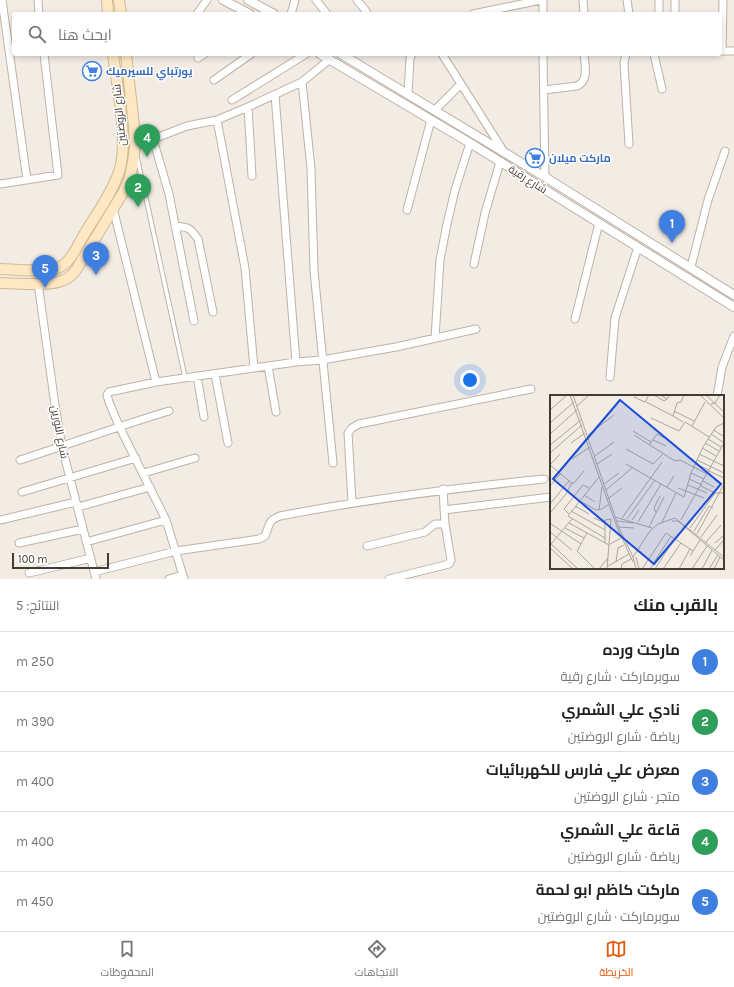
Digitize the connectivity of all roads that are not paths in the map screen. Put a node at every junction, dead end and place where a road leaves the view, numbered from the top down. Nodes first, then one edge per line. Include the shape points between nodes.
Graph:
1 (2, 0) edge
2 (38, 0) edge
3 (107, 0) edge
4 (119, 0) edge
5 (207, 0) edge
6 (223, 0) edge
7 (248, 0) edge
8 (295, 0) edge
9 (316, 0) edge
10 (357, 0) edge
11 (542, 0) edge
12 (583, 0) edge
13 (627, 0) edge
14 (659, 0) edge
15 (675, 0) edge
16 (723, 0) edge
17 (263, 4) edge
18 (236, 11) edge
19 (39, 12) edge
20 (108, 12) edge
21 (121, 12) edge
22 (198, 12) edge
23 (272, 12) edge
24 (292, 12) edge
25 (325, 12) edge
26 (366, 12) edge
27 (483, 12) edge
28 (543, 12) edge
29 (584, 12) edge
30 (629, 12) edge
31 (659, 12) edge
32 (675, 12) edge
33 (722, 26) edge
34 (722, 51) edge
35 (734, 51) edge
36 (44, 56) edge
37 (113, 56) edge
38 (126, 56) edge
39 (248, 56) edge
40 (303, 56) edge
41 (324, 56) edge
42 (344, 56) edge
43 (411, 56) edge
44 (443, 56) edge
45 (543, 56) edge
46 (584, 56) edge
47 (625, 56) edge
48 (654, 56) edge
49 (330, 59) junction
50 (384, 79) junction
51 (214, 80) dead end
52 (302, 82) junction
53 (461, 84) junction
54 (378, 89) junction
55 (662, 89) dead end
56 (544, 90) junction
57 (408, 94) junction
58 (275, 95) junction
59 (232, 100) dead end
60 (402, 103) junction
61 (248, 107) junction
62 (435, 110) junction
63 (217, 120) junction
64 (431, 120) junction
65 (153, 139) junction
66 (470, 143) junction
67 (629, 144) dead end
68 (135, 146) junction
69 (725, 151) dead end
70 (505, 152) junction
71 (500, 162) junction
72 (252, 176) dead end
73 (545, 177) junction
74 (27, 180) junction
75 (0, 183) edge
76 (113, 208) junction
77 (407, 210) dead end
78 (599, 223) junction
79 (176, 226) junction
80 (638, 247) junction
81 (474, 264) dead end
82 (691, 267) junction
83 (0, 269) edge
84 (0, 283) edge
85 (38, 283) junction
86 (734, 295) edge
87 (734, 307) edge
88 (213, 312) dead end
89 (575, 319) dead end
90 (194, 321) dead end
91 (476, 329) dead end
92 (734, 336) edge
93 (435, 338) junction
94 (322, 360) junction
95 (296, 362) junction
96 (268, 366) junction
97 (254, 368) junction
98 (215, 374) junction
99 (197, 376) junction
100 (610, 377) dead end
101 (185, 378) junction
102 (156, 382) junction
103 (531, 389) dead end
104 (717, 395) edge
105 (169, 411) dead end
106 (276, 412) dead end
107 (204, 417) dead end
108 (120, 426) junction
109 (228, 443) dead end
110 (62, 447) junction
111 (136, 458) junction
112 (195, 458) dead end
113 (20, 460) dead end
114 (333, 463) dead end
115 (144, 473) junction
116 (70, 477) junction
117 (544, 479) dead end
118 (150, 486) junction
119 (443, 490) junction
120 (22, 492) dead end
121 (550, 497) edge
122 (352, 502) junction
123 (77, 504) junction
124 (444, 510) junction
125 (0, 520) edge
126 (166, 520) junction
127 (445, 524) junction
128 (83, 529) junction
129 (86, 542) junction
130 (19, 544) dead end
131 (367, 546) dead end
132 (176, 551) junction
133 (90, 558) junction
134 (29, 573) dead end
135 (95, 576) edge
136 (183, 577) edge
137 (169, 579) edge
138 (389, 579) edge

1 - 74 street
2 - 19 street
3 - 20 main road
4 - 21 main road
5 - 22 street
6 - 18 street
7 - 17 street
8 - 24 street
9 - 25 street
10 - 26 street
11 - 27 street
11 - 28 street
12 - 29 street
13 - 30 street
14 - 31 street
15 - 32 street
16 - 33 street
17 - 23 street
34 - 35 street
36 - 74 street via 58,175
37 - 83 main road, شارع الروضتين via 123,139 121,164 113,185 73,253 62,265 47,270
38 - 68 main road, شارع الروضتين
39 - 51 street
40 - 59 street
41 - 49 street, شارع رقية
42 - 50 street, شارع رقية
43 - 57 street
44 - 53 street
45 - 56 street
46 - 56 street via 585,77 581,84
47 - 67 street
48 - 55 street
49 - 52 street
49 - 54 street, شارع رقية
50 - 54 street via 385,86
50 - 57 street, شارع رقية
52 - 58 street
52 - 94 street via 311,168 314,271
53 - 62 street
53 - 70 street
54 - 60 street, شارع رقية
56 - 73 street
57 - 60 street via 404,94
57 - 62 street, شارع رقية
58 - 61 street
58 - 95 street
60 - 64 street, شارع رقية
61 - 63 street
61 - 72 street
62 - 70 street, شارع رقية
63 - 65 street via 187,126
63 - 97 street via 245,268
64 - 66 street, شارع رقية
64 - 77 street
65 - 68 street
65 - 79 street
66 - 71 street, شارع رقية
66 - 93 street via 455,190 440,260
68 - 76 main road, شارع الروضتين via 130,177
68 - 101 lane
69 - 82 street via 708,200
70 - 73 street, شارع رقية
71 - 78 street, شارع رقية
71 - 81 street
73 - 82 street, شارع رقية
74 - 75 street
76 - 85 main road, شارع الروضتين via 74,273 60,282
76 - 102 street
78 - 80 street, شارع رقية
78 - 89 street
79 - 88 street via 192,230 198,239
79 - 90 street
80 - 87 street, شارع رقية
80 - 100 street via 615,318
82 - 86 street, شارع رقية
84 - 85 main road, شارع الروضتين
85 - 110 street, شارع النورين
91 - 93 street
92 - 104 street via 722,367
93 - 94 street
94 - 95 street
94 - 114 street
95 - 96 street
96 - 97 street
96 - 106 street
97 - 98 street
98 - 99 street
98 - 109 street
99 - 101 street
99 - 107 street
101 - 102 street
102 - 108 street via 109,392 109,402
103 - 122 street via 359,424 352,428 348,433
105 - 108 street
108 - 110 street
108 - 111 street
110 - 113 street
110 - 116 street, شارع النورين
111 - 115 street
111 - 116 street
112 - 115 street
115 - 118 street
116 - 120 street
116 - 123 street, شارع النورين
117 - 119 street
118 - 123 street
118 - 126 street
119 - 122 street
119 - 124 street
121 - 124 street
122 - 132 street via 273,518 265,536 260,539
123 - 125 street
123 - 128 street, شارع النورين
124 - 127 street
126 - 129 street
126 - 132 street
127 - 131 street via 435,524 425,532
127 - 138 street via 451,560 448,564
128 - 129 street, شارع النورين
128 - 130 street
129 - 133 street, شارع النورين
132 - 135 street
132 - 136 street
133 - 134 street
133 - 135 street, شارع النورين
136 - 137 street

